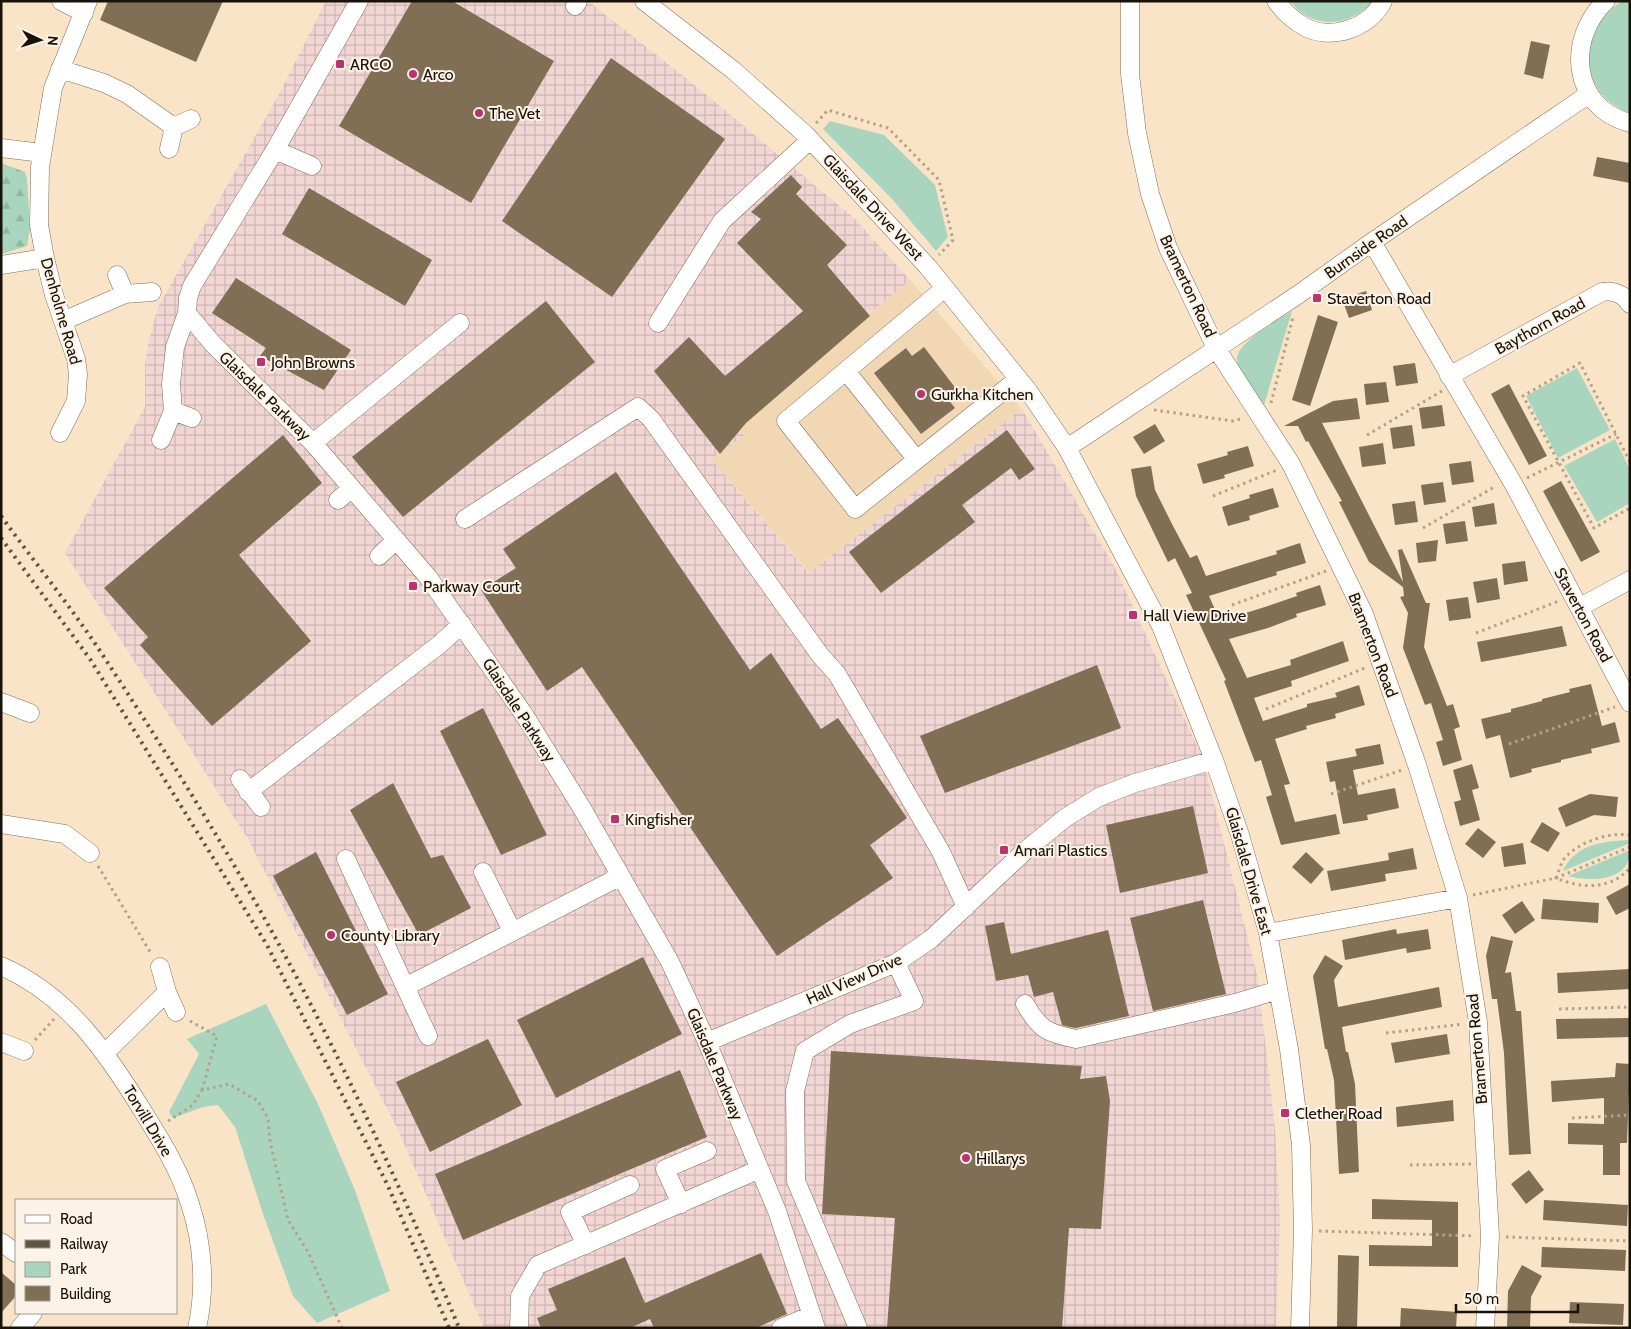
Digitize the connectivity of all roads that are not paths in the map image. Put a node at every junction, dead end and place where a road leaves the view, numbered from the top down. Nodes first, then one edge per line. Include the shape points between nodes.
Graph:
1 (60, 1) edge
2 (359, 1) edge
3 (1130, 1) edge
4 (1276, 1) edge
5 (1383, 1) edge
6 (1606, 1) edge
7 (648, 2) edge
8 (86, 7) edge
9 (60, 69) junction
10 (1589, 94) junction
11 (191, 119) dead end
12 (1630, 123) edge
13 (174, 127) junction
14 (808, 137) junction
15 (1, 148) edge
16 (169, 149) dead end
17 (275, 150) junction
18 (42, 152) junction
19 (312, 166) dead end
20 (1372, 242) junction
21 (45, 258) junction
22 (1, 265) edge
23 (118, 276) dead end
24 (945, 288) junction
25 (152, 292) dead end
26 (125, 294) junction
27 (1630, 304) edge
28 (187, 313) junction
29 (63, 321) junction
30 (460, 323) dead end
31 (658, 323) dead end
32 (1216, 348) junction
33 (846, 370) junction
34 (1018, 379) junction
35 (1451, 380) junction
36 (173, 411) junction
37 (192, 418) dead end
38 (60, 433) dead end
39 (161, 440) dead end
40 (314, 443) junction
41 (1067, 448) junction
42 (916, 460) junction
43 (352, 488) junction
44 (338, 500) dead end
45 (465, 519) dead end
46 (396, 540) junction
47 (378, 556) dead end
48 (1630, 580) edge
49 (1576, 601) junction
50 (462, 624) junction
51 (1625, 681) edge
52 (1, 702) edge
53 (1630, 703) edge
54 (30, 713) dead end
55 (1214, 760) junction
56 (261, 807) dead end
57 (1, 824) edge
58 (90, 853) road end
59 (346, 858) dead end
60 (483, 872) dead end
61 (621, 876) junction
62 (1458, 898) junction
63 (966, 908) junction
64 (512, 931) junction
65 (1268, 933) junction
66 (896, 963) junction
67 (1, 966) edge
68 (160, 967) road end
69 (407, 986) junction
70 (1278, 990) junction
71 (167, 992) junction
72 (1025, 1004) dead end
73 (176, 1012) road end
74 (428, 1036) dead end
75 (1, 1042) edge
76 (708, 1042) junction
77 (24, 1051) road end
78 (106, 1052) junction
79 (707, 1151) dead end
80 (760, 1169) junction
81 (630, 1185) dead end
82 (681, 1204) junction
83 (1, 1242) edge
84 (586, 1245) junction
85 (15, 1252) edge
86 (32, 1314) edge
87 (814, 1321) edge
88 (20, 1328) edge
89 (196, 1328) edge
90 (519, 1328) edge
91 (781, 1328) edge
92 (858, 1328) edge
93 (1300, 1328) edge
94 (1485, 1328) edge

1 - 8 street, Denholme Road
2 - 17 street
3 - 32 street, Bramerton Road via 1130,74 1137,133 1150,194 1168,248
4 - 5 street via 1288,17 1307,28 1328,33 1344,31 1364,22
6 - 10 street via 1594,12 1583,36 1579,64
7 - 14 street, Glaisdale Drive West
8 - 9 street, Denholme Road
9 - 13 street via 127,94
9 - 18 street, Denholme Road via 48,112
10 - 12 street via 1603,109
10 - 20 street, Burnside Road
11 - 13 street
13 - 16 street
14 - 24 street, Glaisdale Drive West
14 - 31 street via 722,221
15 - 18 street
17 - 19 street
17 - 28 street via 192,286
18 - 21 street, Denholme Road via 39,225
20 - 32 street, Burnside Road
20 - 35 street, Staverton Road
21 - 22 street
21 - 29 street, Denholme Road
23 - 26 street
24 - 33 street
24 - 34 street, Glaisdale Drive West
25 - 26 street
26 - 29 street
27 - 35 street, Baythorn Road via 1621,294 1602,292
28 - 36 street via 175,348 171,384
28 - 40 street, Glaisdale Parkway via 212,344
29 - 38 street, Denholme Road via 78,374 76,401
30 - 40 street
32 - 41 street, Burnside Road
32 - 62 street, Bramerton Road via 1291,464 1364,614 1417,765
33 - 42 street
33 - 42 street via 786,421 855,509
34 - 41 street, Glaisdale Drive West
34 - 42 street
35 - 49 street, Staverton Road via 1512,482
36 - 37 street
36 - 39 street
40 - 43 street, Glaisdale Parkway
41 - 55 street, Glaisdale Drive East via 1161,626
43 - 44 street
43 - 46 street, Glaisdale Parkway
45 - 63 street via 638,407 651,419 820,655 837,674 941,852
46 - 47 street
46 - 50 street, Glaisdale Parkway
48 - 49 street
49 - 51 street, Staverton Road
50 - 56 street via 440,644 244,785
50 - 61 street, Glaisdale Parkway via 525,716
51 - 53 street, Staverton Road
52 - 54 street
55 - 63 street, Hall View Drive via 1099,797 1065,818 1026,850
55 - 65 street, Glaisdale Drive East
57 - 58 street via 65,834
59 - 69 street
60 - 64 street
61 - 64 street
61 - 76 street, Glaisdale Parkway via 670,962
62 - 65 street
62 - 94 street, Bramerton Road via 1478,1022 1490,1236
63 - 66 street, Hall View Drive via 931,939
64 - 69 street
65 - 70 street, Glaisdale Drive East
66 - 76 street, Hall View Drive
66 - 92 street via 914,1001 850,1024 805,1051 795,1091 796,1181
67 - 78 street, Torvill Drive via 23,976 66,1008
68 - 71 street
69 - 74 street
70 - 72 street via 1076,1039 1056,1035 1037,1024
70 - 93 street, Glaisdale Drive East via 1301,1145
71 - 73 street
71 - 78 street
75 - 77 street
76 - 80 street, Glaisdale Parkway
78 - 89 street, Torvill Drive via 170,1156 190,1204 202,1258 201,1310
79 - 82 street via 665,1169
80 - 82 street
80 - 87 street, Glaisdale Parkway
81 - 84 street via 570,1212
82 - 84 street
83 - 85 street
84 - 90 street via 538,1265 520,1296
86 - 88 street
87 - 91 street, Glaisdale Parkway

